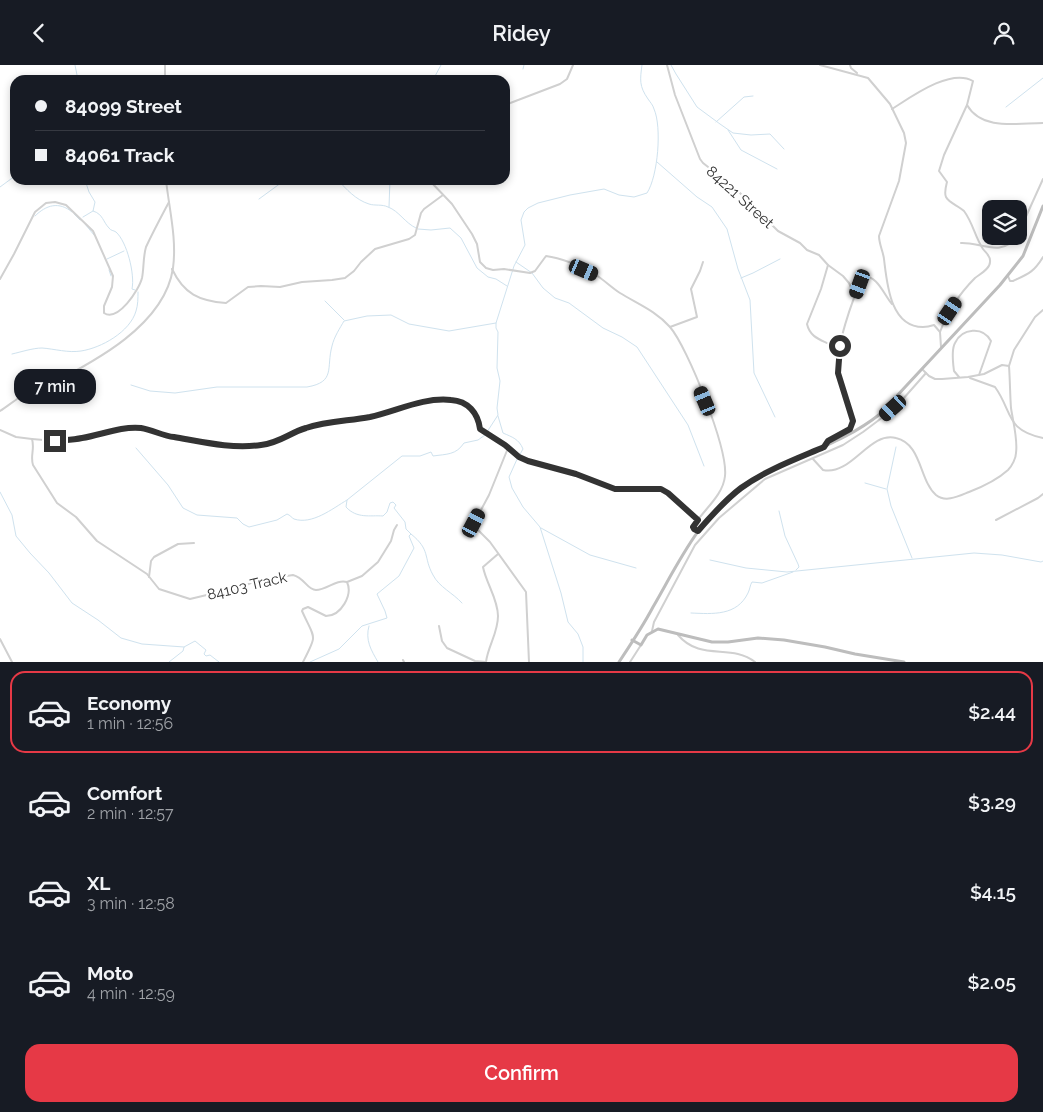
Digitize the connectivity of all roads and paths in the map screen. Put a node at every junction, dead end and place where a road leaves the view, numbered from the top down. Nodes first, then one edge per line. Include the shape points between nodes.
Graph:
1 (573, 65) edge
2 (667, 65) edge
3 (820, 65) edge
4 (850, 65) edge
5 (860, 75) junction
6 (510, 103) edge
7 (967, 105) junction
8 (892, 109) junction
9 (1043, 123) edge
10 (1043, 179) edge
11 (167, 185) edge
12 (434, 185) edge
13 (443, 195) junction
14 (169, 203) junction
15 (1043, 206) edge
16 (1027, 214) edge
17 (961, 243) dead end
18 (1008, 245) edge
19 (982, 247) junction
20 (1043, 257) edge
21 (703, 262) dead end
22 (828, 265) junction
23 (172, 269) junction
24 (1008, 275) junction
25 (0, 279) edge
26 (855, 296) junction
27 (894, 306) junction
28 (1043, 310) edge
29 (670, 327) junction
30 (940, 332) junction
31 (942, 348) junction
32 (839, 351) junction
33 (1010, 366) junction
34 (923, 370) junction
35 (926, 373) junction
36 (979, 375) junction
37 (968, 377) junction
38 (960, 378) junction
39 (0, 411) edge
40 (1014, 423) junction
41 (0, 430) edge
42 (1043, 438) edge
43 (32, 439) junction
44 (824, 447) junction
45 (508, 448) junction
46 (813, 459) junction
47 (764, 477) junction
48 (1043, 493) edge
49 (698, 520) junction
50 (996, 520) dead end
51 (397, 525) dead end
52 (699, 530) junction
53 (705, 532) junction
54 (194, 543) dead end
55 (498, 554) junction
56 (149, 577) junction
57 (347, 582) junction
58 (439, 627) dead end
59 (652, 631) junction
60 (676, 632) junction
61 (0, 639) edge
62 (632, 640) junction
63 (641, 645) junction
64 (12, 662) edge
65 (303, 662) edge
66 (486, 662) edge
67 (529, 662) edge
68 (620, 662) edge
69 (630, 662) edge
70 (755, 662) edge
71 (904, 662) edge

1 - 6 street via 567,79 560,84
2 - 22 street, 84221 Street via 675,95 703,163 735,188 778,231 819,255
3 - 5 street
4 - 5 street
5 - 8 street via 868,78
7 - 8 street via 973,81 965,78 950,79 924,89
7 - 9 street via 979,118 993,123
7 - 19 street via 939,171 947,182 947,198 963,211
8 - 27 street via 906,143 899,181 879,240
10 - 16 street
11 - 14 street
12 - 13 street
13 - 23 street via 421,213 415,235 375,249 354,271 341,279 280,287 248,287 226,303 192,295 178,281
13 - 29 street via 475,239 482,264 489,270 510,269 530,273 542,259 557,259 595,275 643,305
14 - 23 street
14 - 25 street via 145,250 138,290 112,315 104,313 104,306 113,276 99,241 66,205 46,203 34,211
15 - 24 main road via 1023,256
17 - 19 street
18 - 19 street
19 - 30 street via 990,258 989,266 960,296
20 - 24 street via 1031,273 1013,281
21 - 29 street via 691,289 697,317
22 - 26 street, 84221 Street via 847,279
22 - 32 street via 807,324 817,339
23 - 39 street via 160,304 140,328 63,377 28,393
24 - 31 main road
26 - 27 street via 862,277 870,277
26 - 32 street
27 - 30 street via 898,315 908,323 922,327 934,325
28 - 33 street via 1014,350
29 - 49 street via 700,389 724,457 723,484
30 - 31 street
31 - 34 main road
32 - 44 street via 838,373 853,425
33 - 36 street via 998,366
33 - 40 street
34 - 35 street
34 - 44 main road via 880,415 859,430
35 - 38 street via 935,379
35 - 46 street via 883,417 843,445
36 - 37 street
36 - 38 street via 990,339 979,331 969,331 963,333 953,347 954,371
37 - 38 street
37 - 40 street via 995,387
40 - 42 street via 1025,433
40 - 46 street via 1017,452 1008,469 983,486 952,498 942,498 932,491 913,450 895,437 880,441 838,470 823,470
41 - 43 street
43 - 45 street via 74,439 128,428 223,446 254,446 275,443 314,426 371,417 418,402 440,399 461,401 469,406 478,418 480,429
43 - 56 street, 84103 Track via 33,465 56,503 76,517 97,541
44 - 47 main road
45 - 49 street via 528,461 615,489 661,489
45 - 55 street via 474,523
46 - 47 street
47 - 52 main road via 741,488
47 - 53 street
48 - 50 street
49 - 52 street via 693,527
51 - 57 street, 84103 Track via 378,562 362,576
52 - 53 street
52 - 62 main road via 680,556
53 - 59 street via 695,545
54 - 56 street via 178,544 154,557
55 - 66 street via 483,567 498,616
55 - 67 street via 526,592
56 - 57 street, 84103 Track via 159,589 190,599 229,593 256,581 293,575 317,590 341,581
57 - 65 street via 347,599 335,614 326,616 308,607 303,609 314,638
58 - 66 street via 447,648 475,661
59 - 60 main road
59 - 63 main road
60 - 70 street via 698,650 710,654 742,654
60 - 71 main road via 712,642 758,637 784,640
61 - 64 street
62 - 63 main road
62 - 68 main road
63 - 69 street

